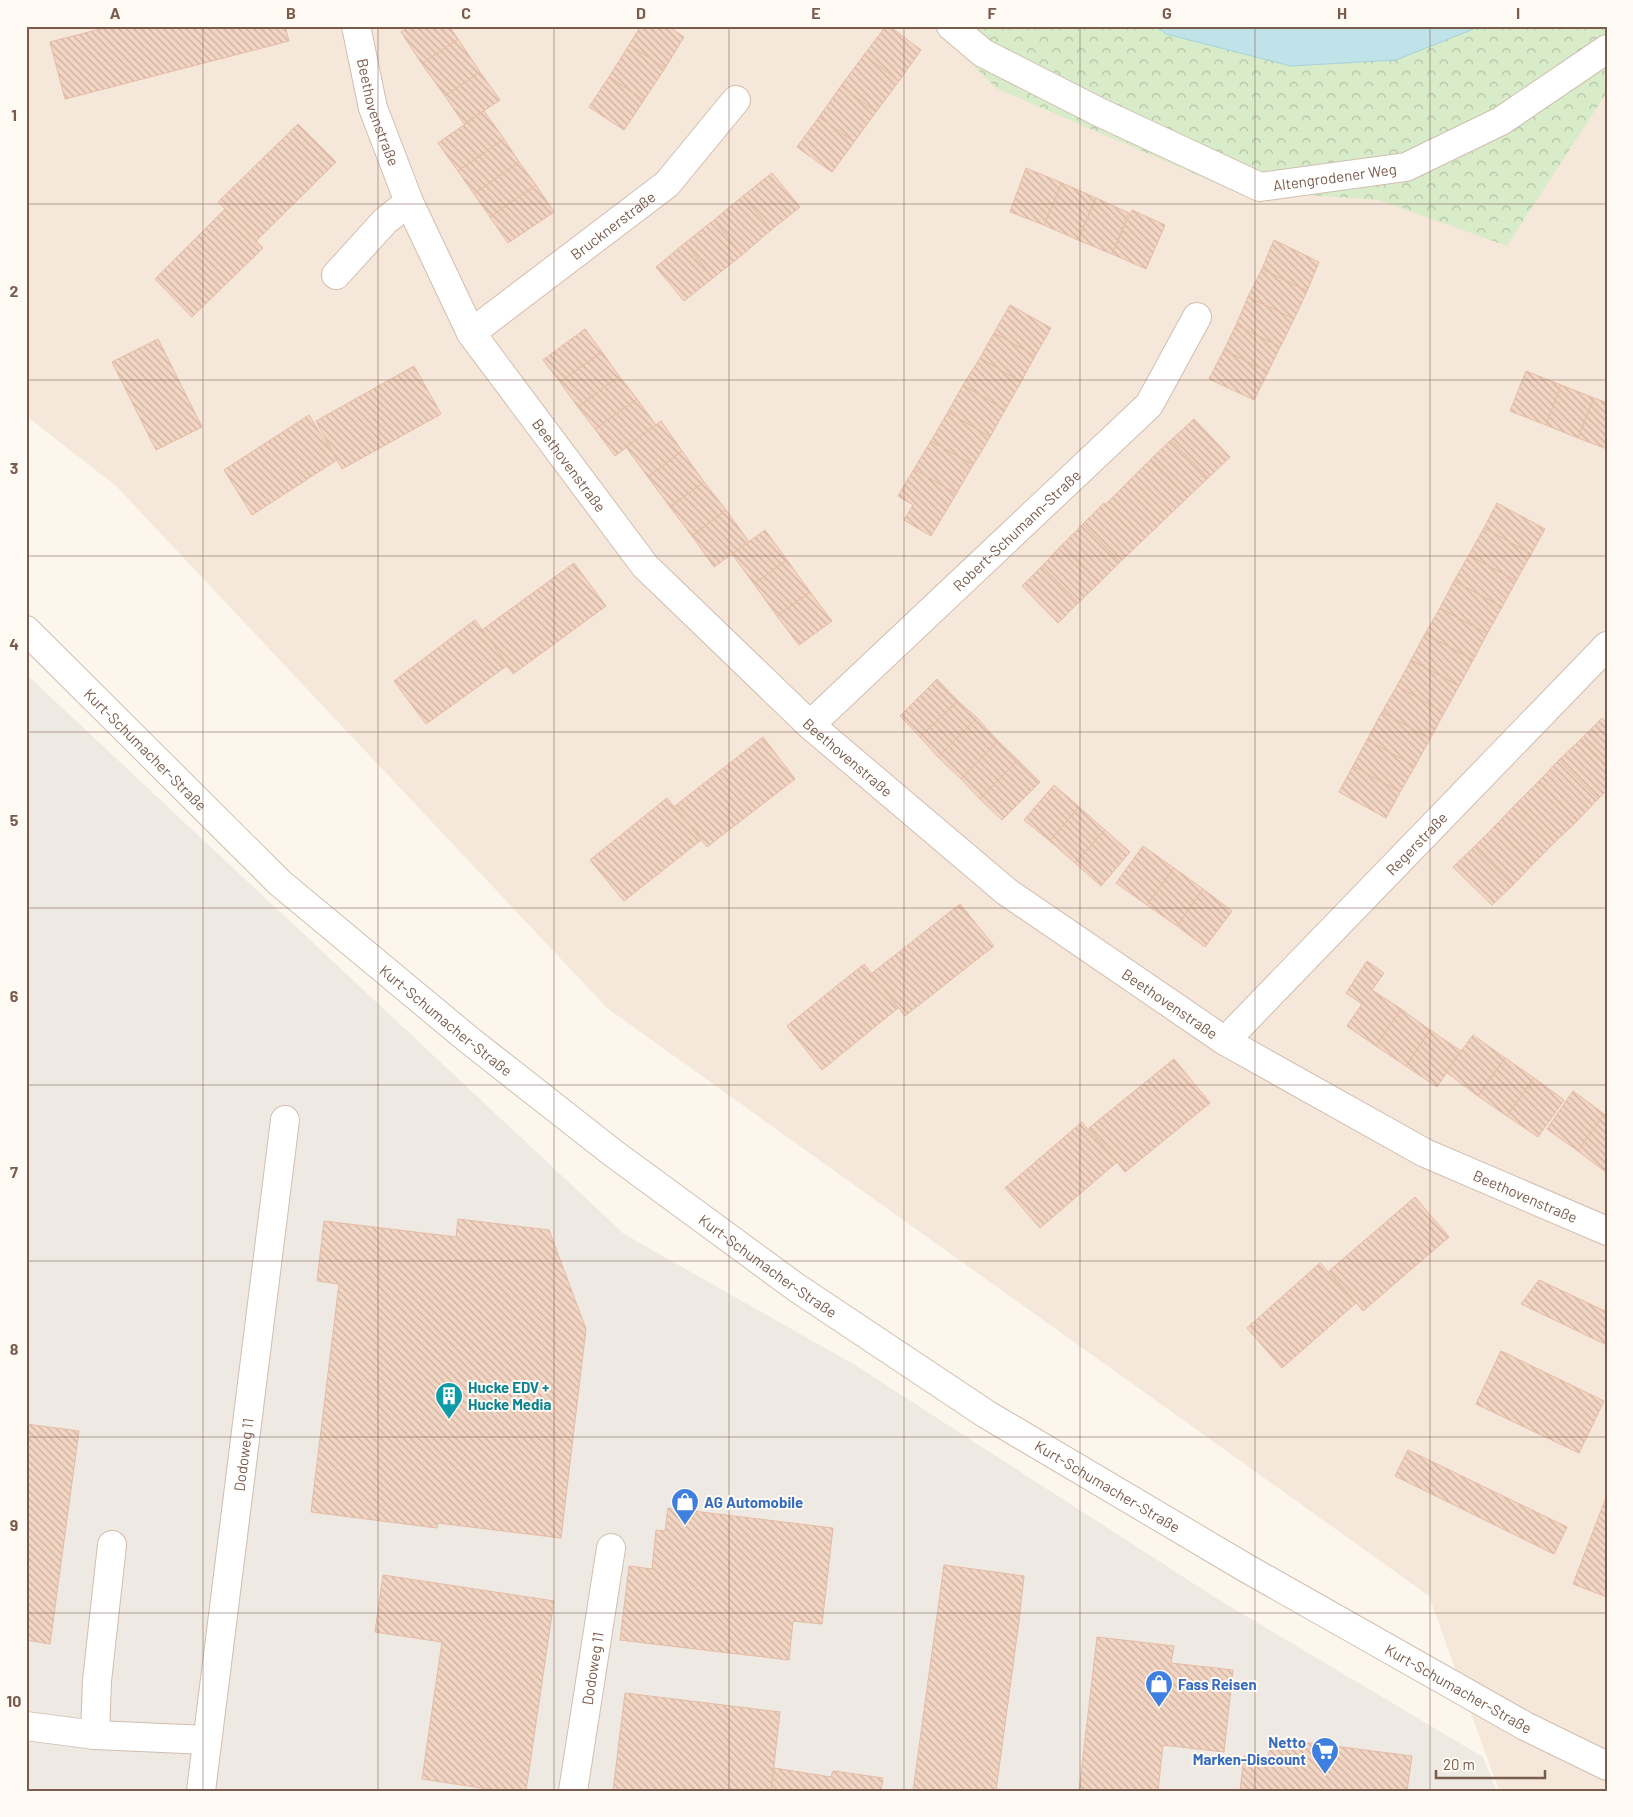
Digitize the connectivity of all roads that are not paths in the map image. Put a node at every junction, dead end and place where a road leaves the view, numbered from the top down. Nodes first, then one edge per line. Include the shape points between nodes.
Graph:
1 (356, 26) edge
2 (951, 26) edge
3 (1607, 49) edge
4 (736, 100) dead end
5 (409, 202) junction
6 (336, 275) dead end
7 (1197, 317) dead end
8 (471, 333) junction
9 (26, 630) edge
10 (1607, 646) edge
11 (810, 725) junction
12 (1226, 1040) junction
13 (285, 1120) dead end
14 (1607, 1231) edge
15 (112, 1545) dead end
16 (611, 1548) dead end
17 (26, 1726) edge
18 (95, 1735) junction
19 (207, 1740) junction
20 (1607, 1766) edge
21 (201, 1791) edge
22 (573, 1791) edge

1 - 5 street, Beethovenstraße via 374,108
2 - 3 street, Altengrodener Weg via 983,54 1260,187 1406,167 1501,121
4 - 8 street, Brucknerstraße via 667,184
5 - 6 street via 385,221
5 - 8 street, Beethovenstraße
7 - 11 street, Robert-Schumann-Straße via 1148,405
8 - 11 street, Beethovenstraße via 645,566
9 - 20 street, Kurt-Schumacher-Straße via 280,883 469,1040 613,1153 797,1288 986,1414 1246,1568 1525,1726
10 - 12 street, Regerstraße
11 - 12 street, Beethovenstraße via 1007,892
12 - 14 street, Beethovenstraße via 1425,1153
13 - 19 street, Dodoweg 11
15 - 18 street via 97,1681
16 - 22 street, Dodoweg 11
17 - 18 street
18 - 19 street
19 - 21 street, Dodoweg 11

